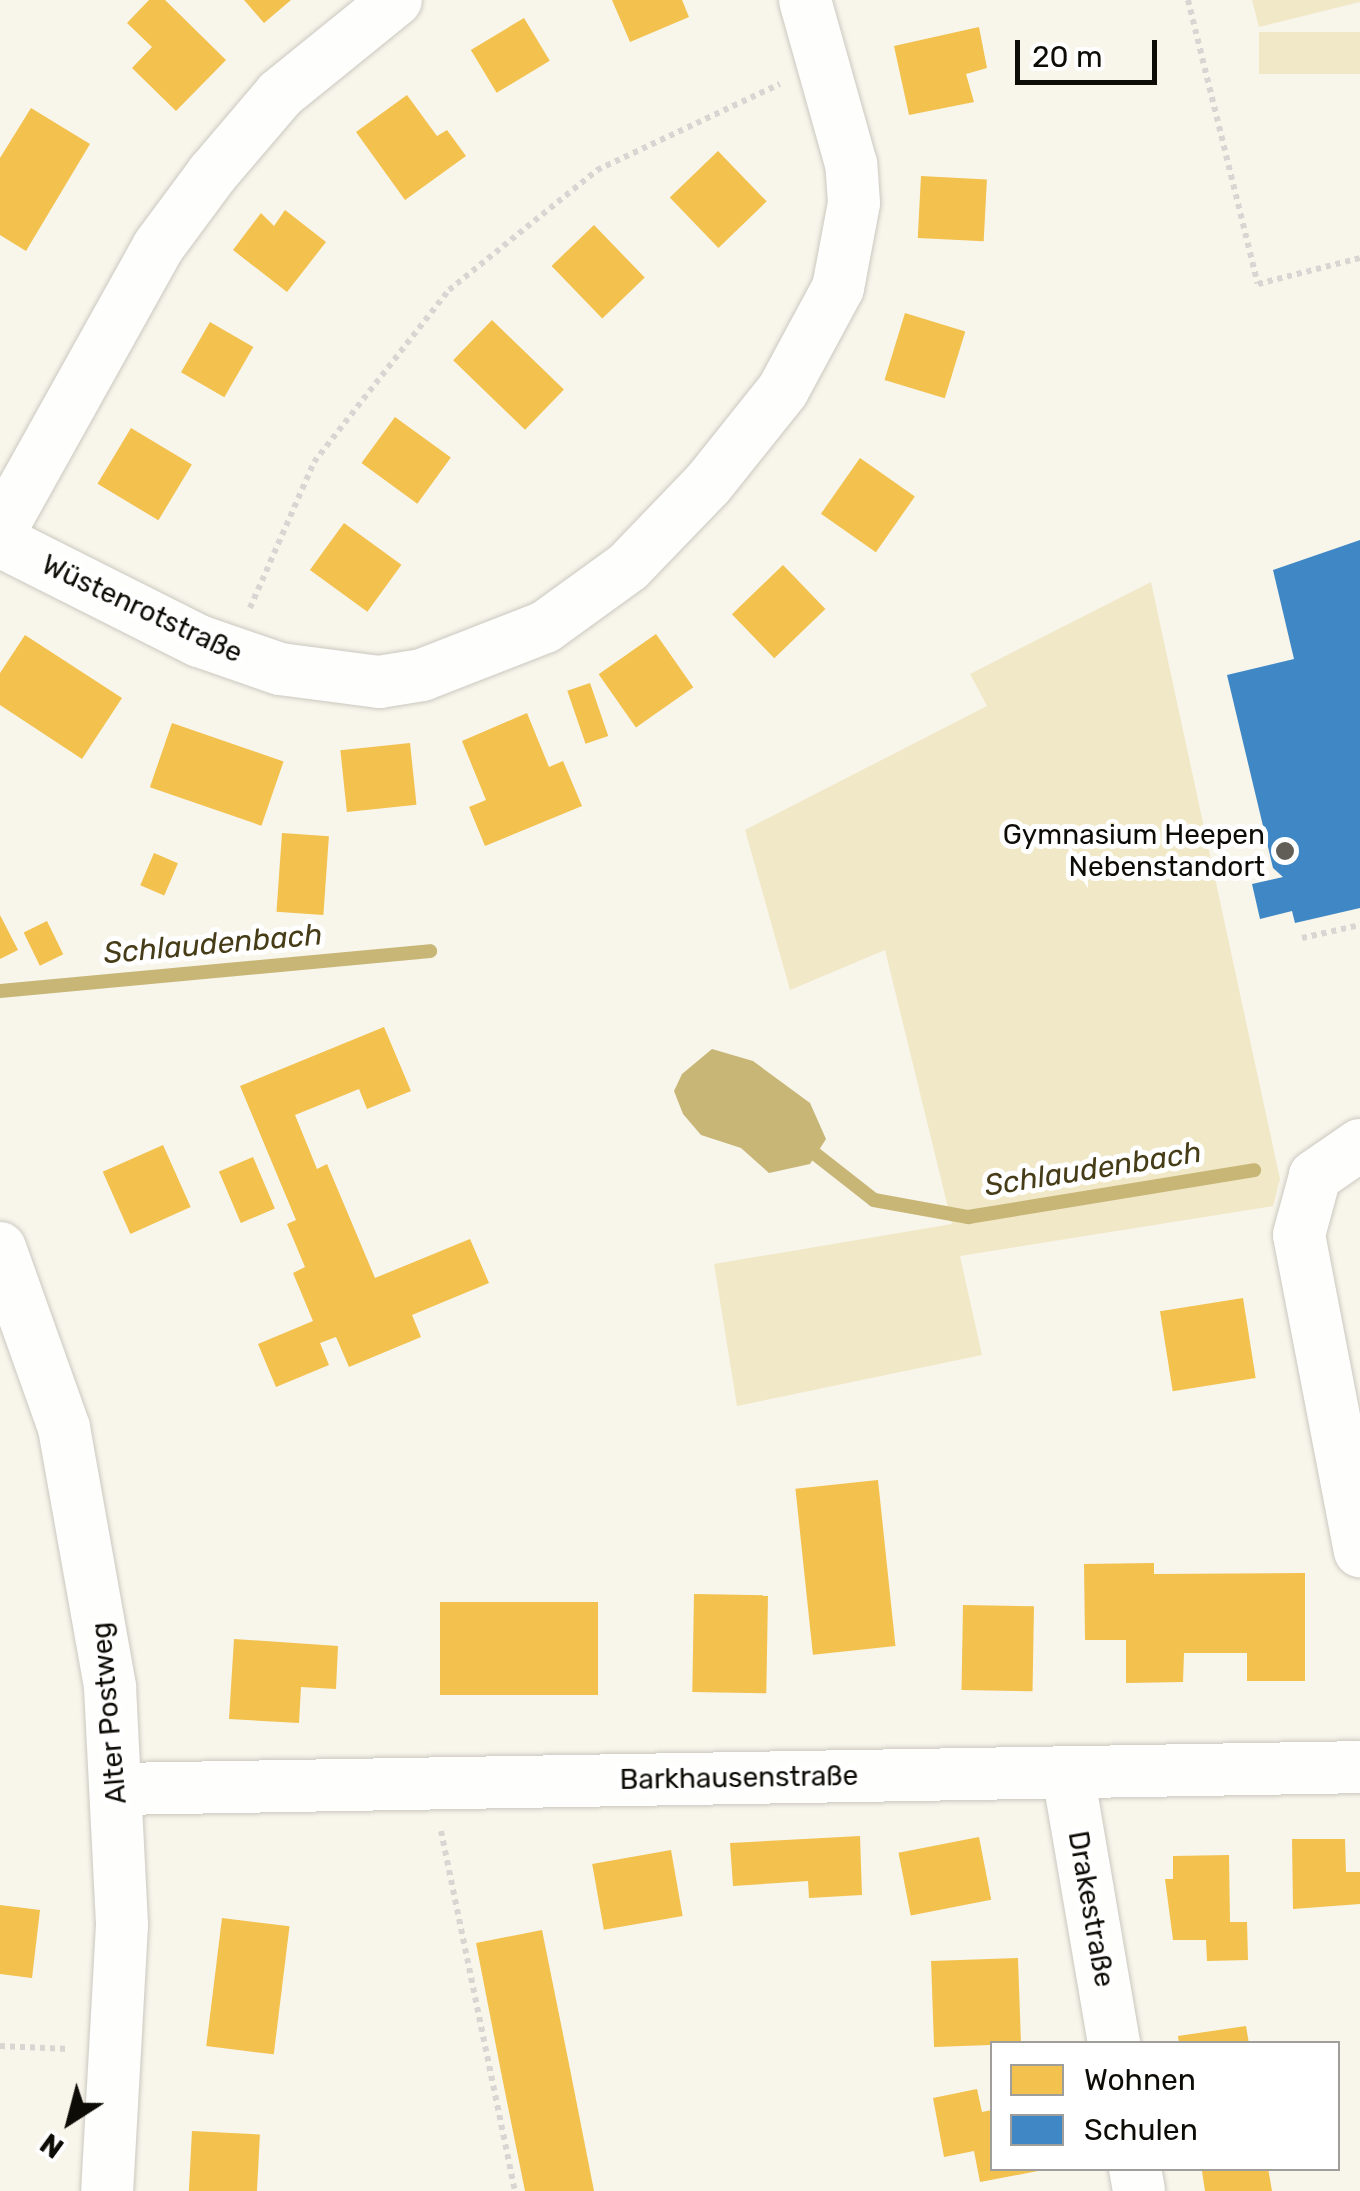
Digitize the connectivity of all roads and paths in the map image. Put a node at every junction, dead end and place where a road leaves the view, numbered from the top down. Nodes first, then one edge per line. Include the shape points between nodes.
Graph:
1 (396, 0) edge
2 (805, 0) edge
3 (1188, 0) edge
4 (824, 66) junction
5 (1360, 258) edge
6 (0, 531) edge
7 (0, 541) edge
8 (232, 656) junction
9 (1360, 924) edge
10 (1302, 938) dead end
11 (1360, 1145) edge
12 (0, 1248) edge
13 (1360, 1551) edge
14 (1360, 1767) edge
15 (1068, 1774) junction
16 (430, 1781) junction
17 (118, 1789) junction
18 (1113, 2041) edge
19 (0, 2046) edge
20 (118, 2053) junction
21 (107, 2191) edge
22 (515, 2191) edge

1 - 6 street via 280,94 212,174 158,247
2 - 4 street, Wüstenrotstraße
3 - 5 path via 1258,284
4 - 8 path via 597,170 460,279 356,398 314,462
4 - 8 street, Wüstenrotstraße via 854,203 838,288 782,390 669,526 545,627 422,676 379,682
7 - 8 street, Wüstenrotstraße
9 - 10 path
11 - 13 street via 1315,1176 1298,1234
12 - 17 street, Alter Postweg via 64,1428 100,1603
14 - 15 street, Barkhausenstraße
15 - 16 street, Barkhausenstraße
15 - 18 street, Drakestraße
16 - 17 street, Barkhausenstraße
16 - 22 path
17 - 20 street, Alter Postweg
19 - 20 path
20 - 21 street, Alter Postweg

